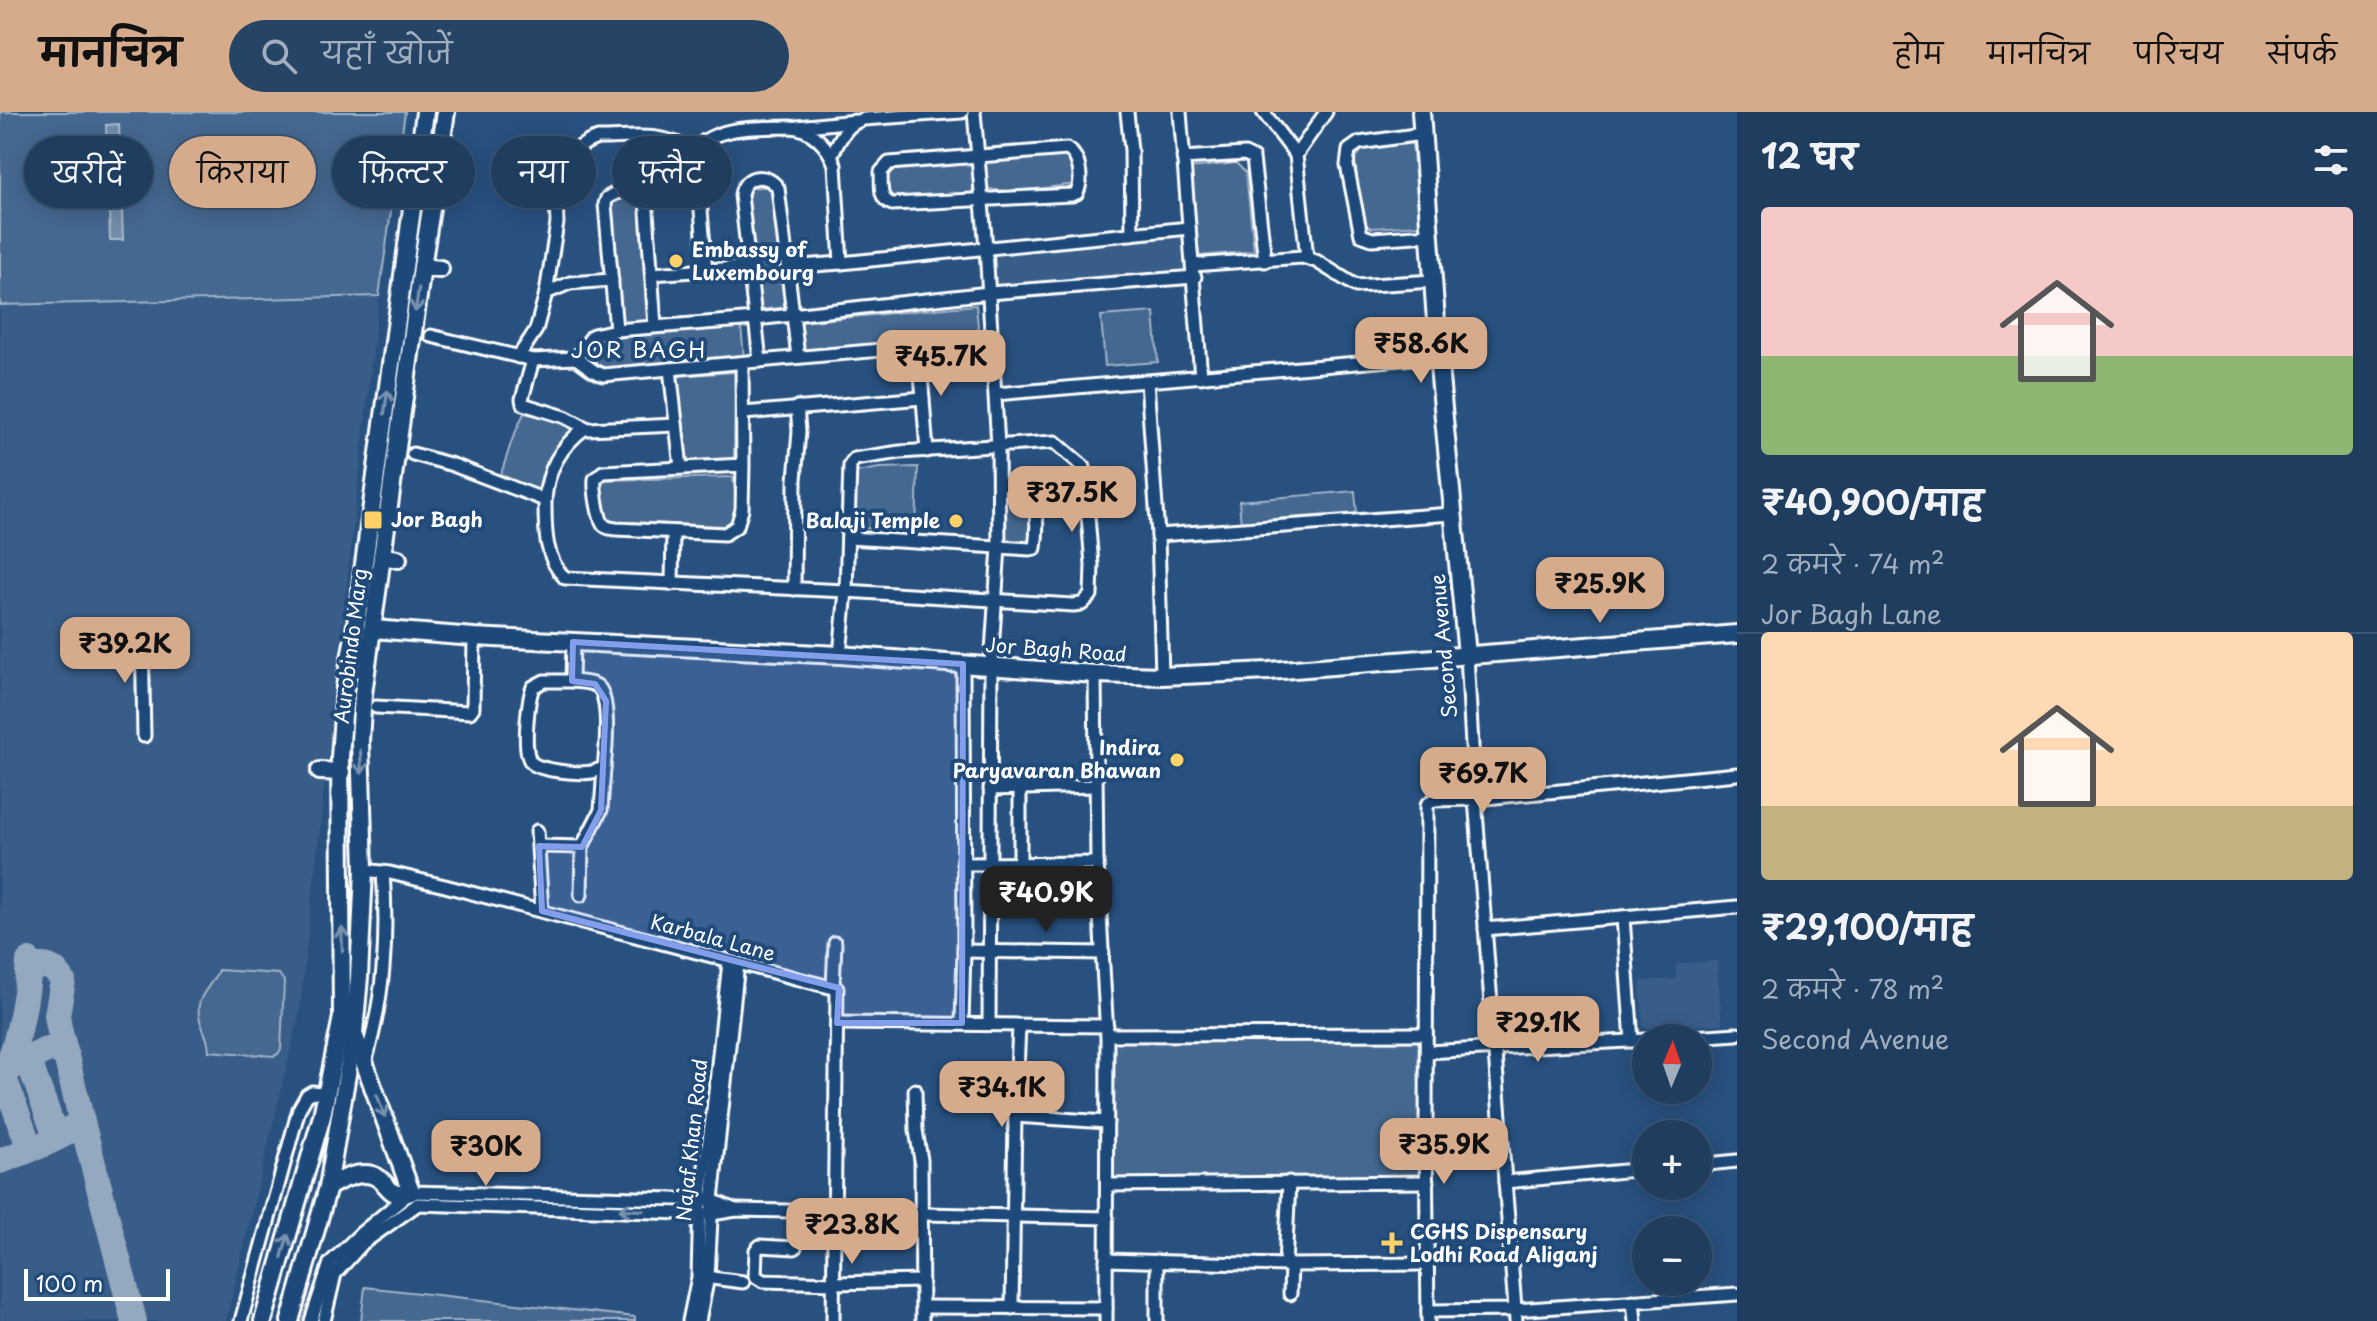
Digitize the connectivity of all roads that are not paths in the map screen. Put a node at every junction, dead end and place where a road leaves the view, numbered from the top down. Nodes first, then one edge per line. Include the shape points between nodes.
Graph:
1 (425, 112) edge
2 (446, 112) edge
3 (962, 112) edge
4 (974, 112) edge
5 (1127, 112) edge
6 (1180, 112) edge
7 (1263, 112) edge
8 (1326, 112) edge
9 (1421, 112) edge
10 (855, 121) junction
11 (797, 127) junction
12 (1422, 134) junction
13 (714, 136) edge
14 (612, 138) edge
15 (1296, 155) junction
16 (831, 156) junction
17 (978, 156) junction
18 (1183, 158) junction
19 (981, 198) junction
20 (701, 208) edge
21 (1189, 228) junction
22 (1132, 234) junction
23 (1430, 235) junction
24 (986, 248) junction
25 (1307, 258) junction
26 (1265, 261) junction
27 (841, 263) junction
28 (422, 267) junction
29 (750, 267) junction
30 (787, 267) junction
31 (440, 269) dead end
32 (706, 271) junction
33 (1194, 271) junction
34 (652, 274) junction
35 (612, 280) junction
36 (1433, 281) junction
37 (546, 293) junction
38 (989, 293) junction
39 (794, 315) junction
40 (756, 319) junction
41 (655, 326) junction
42 (616, 330) junction
43 (431, 336) dead end
44 (992, 340) junction
45 (919, 348) junction
46 (1438, 356) junction
47 (518, 357) junction
48 (798, 357) junction
49 (576, 358) junction
50 (533, 360) junction
51 (760, 361) junction
52 (742, 363) junction
53 (670, 369) junction
54 (1201, 377) junction
55 (1147, 382) junction
56 (996, 394) junction
57 (923, 398) junction
58 (797, 407) junction
59 (743, 413) junction
60 (676, 425) junction
61 (585, 428) junction
62 (998, 446) junction
63 (927, 451) junction
64 (413, 454) dead end
65 (743, 465) junction
66 (681, 468) junction
67 (999, 483) junction
68 (545, 500) junction
69 (1452, 514) junction
70 (673, 532) junction
71 (1158, 535) junction
72 (848, 538) junction
73 (999, 547) junction
74 (346, 569) dead end
75 (363, 572) junction
76 (672, 584) junction
77 (794, 589) junction
78 (846, 591) junction
79 (994, 601) junction
80 (373, 629) junction
81 (142, 633) dead end
82 (1737, 634) edge
83 (474, 637) junction
84 (573, 642) junction
85 (840, 655) junction
86 (1467, 655) junction
87 (963, 664) junction
88 (991, 666) junction
89 (1095, 674) junction
90 (1162, 676) junction
91 (572, 681) junction
92 (376, 707) dead end
93 (144, 736) dead end
94 (604, 768) junction
95 (320, 771) dead end
96 (341, 772) junction
97 (1737, 774) edge
98 (1095, 786) junction
99 (1020, 788) junction
100 (990, 789) junction
101 (1475, 799) junction
102 (537, 831) dead end
103 (539, 846) junction
104 (582, 847) junction
105 (1097, 863) junction
106 (963, 864) junction
107 (989, 864) junction
108 (1020, 864) junction
109 (364, 870) junction
110 (383, 872) junction
111 (322, 874) dead end
112 (341, 875) junction
113 (581, 895) dead end
114 (1737, 907) edge
115 (542, 911) junction
116 (1623, 917) junction
117 (1485, 929) junction
118 (835, 943) dead end
119 (964, 951) junction
120 (989, 951) junction
121 (1103, 953) junction
122 (734, 963) junction
123 (833, 987) junction
124 (837, 1023) junction
125 (962, 1023) junction
126 (989, 1024) junction
127 (1019, 1026) junction
128 (1107, 1030) junction
129 (354, 1033) junction
130 (1426, 1034) junction
131 (1737, 1034) edge
132 (1712, 1036) edge
133 (1632, 1041) joint
134 (1494, 1049) junction
135 (1427, 1052) junction
136 (365, 1063) junction
137 (915, 1090) dead end
138 (324, 1109) junction
139 (1015, 1116) junction
140 (1107, 1122) junction
141 (1737, 1161) edge
142 (1712, 1164) edge
143 (1632, 1170) edge
144 (1289, 1182) junction
145 (1427, 1182) junction
146 (1505, 1182) junction
147 (1108, 1185) junction
148 (328, 1187) junction
149 (411, 1192) junction
150 (706, 1200) junction
151 (736, 1210) junction
152 (835, 1211) junction
153 (706, 1213) junction
154 (922, 1214) junction
155 (1012, 1216) junction
156 (1107, 1218) junction
157 (795, 1248) dead end
158 (1106, 1260) junction
159 (1157, 1261) junction
160 (1428, 1264) junction
161 (1288, 1265) junction
162 (703, 1277) junction
163 (921, 1281) junction
164 (743, 1282) dead end
165 (834, 1283) junction
166 (1290, 1294) dead end
167 (1737, 1294) edge
168 (1633, 1301) junction
169 (922, 1307) junction
170 (1012, 1308) junction
171 (1106, 1315) edge
172 (1515, 1315) edge
173 (1428, 1316) edge
174 (241, 1321) edge
175 (263, 1321) edge
176 (290, 1321) edge
177 (311, 1321) edge
178 (324, 1321) edge
179 (689, 1321) edge
180 (699, 1321) edge
181 (833, 1321) edge
182 (922, 1321) edge
183 (1157, 1321) edge
184 (1635, 1321) edge

75 -> 1 main road, Aurobindo Marg via 374,436
2 - 28 main road, Aurobindo Marg
3 - 10 street
4 - 17 street
5 - 22 street
6 - 18 street
7 - 15 street
8 - 15 street
9 - 12 main road, Second Avenue
10 - 11 street
10 - 16 street
11 - 13 street
11 - 16 street
12 - 23 main road, Second Avenue
12 - 23 street via 1359,143 1349,150 1347,165 1361,235
14 - 37 street via 582,144 555,176 557,223
15 - 25 street
16 - 27 street
17 - 19 street
17 - 19 street via 889,163 881,172 882,195 892,204
17 - 19 street via 1067,149 1076,156 1081,184 1072,195
18 - 21 street
18 - 26 street via 1253,158
19 - 24 street
20 - 32 street
21 - 22 street
21 - 33 street
22 - 24 street
23 - 36 main road, Second Avenue
24 - 27 street
24 - 38 street
25 - 26 street
25 - 36 street via 1356,286
26 - 33 street
27 - 30 street
28 - 31 main road
28 -> 80 main road, Aurobindo Marg via 390,558
29 - 30 street via 741,195 742,186 757,177 778,188
29 - 32 street
29 - 40 street
30 - 39 street
32 - 34 street
33 - 38 street
33 - 54 street
34 - 35 street via 645,196 618,192 605,204
34 - 41 street
35 - 37 street via 570,283
35 - 42 street
36 - 46 main road, Second Avenue
37 - 47 street via 536,330
38 - 39 street
38 - 44 street
39 - 40 street
39 - 48 street
40 - 41 street
40 - 51 street
41 - 42 street
42 - 49 street via 593,335
43 - 47 street
44 - 45 street
44 - 56 street
45 - 48 street
45 - 57 street
46 - 54 street
46 - 69 main road, Second Avenue
47 - 50 street
48 - 51 street
49 - 50 street
49 - 53 street via 603,375
50 - 61 street via 523,404
51 - 52 street
52 - 53 street
52 - 59 street
53 - 60 street
54 - 55 street
55 - 56 street
55 - 71 street
56 - 62 street
57 - 58 street
57 - 63 street
58 - 59 street
58 - 77 street
59 - 65 street
60 - 61 street
60 - 66 street
61 - 68 street via 560,454 546,482
62 - 63 street
62 - 67 street
62 - 79 street via 1055,442 1084,467 1092,565 1091,595 1082,604
63 - 72 street via 851,461
64 - 68 street
65 - 66 street
65 - 70 street via 740,518 732,532
66 - 70 street via 603,472 594,486 604,525
67 - 73 street
67 - 73 street via 1029,487 1037,533 1035,548
68 - 76 street via 548,549 565,578
69 - 71 street
69 - 86 main road, Second Avenue
70 - 76 street
71 - 90 street
72 - 73 street
72 - 78 street
73 - 79 street
74 - 75 main road
75 - 96 main road, Aurobindo Marg via 345,687
76 - 77 street
77 - 78 street
78 - 79 street
78 - 85 street
79 - 88 street
80 - 83 main road, Jor Bagh Road
80 -> 109 main road, Aurobindo Marg via 360,741
81 - 93 street
82 - 86 main road, Jor Bagh Road
83 - 84 main road, Jor Bagh Road
83 - 92 street via 470,712
84 - 85 main road, Jor Bagh Road
84 - 91 street
85 - 87 main road, Jor Bagh Road
86 - 90 main road, Jor Bagh Road
86 - 101 street, Second Avenue
87 - 88 main road, Jor Bagh Road
87 - 106 street
88 - 89 main road, Jor Bagh Road
88 - 100 street
89 - 90 main road, Jor Bagh Road
89 - 98 street
91 - 94 street via 595,684 606,701
91 - 94 street via 544,681 533,687 528,711 530,761 539,769
94 - 104 street via 601,810
95 - 96 main road
96 - 112 main road, Aurobindo Marg
97 - 101 street
98 - 99 street
98 - 105 street
99 - 100 street
99 - 108 street
100 - 107 street
101 - 117 street, Second Avenue
101 - 130 street via 1433,800 1426,809
102 - 103 street
103 - 104 street
103 - 115 street
104 - 113 street
105 - 108 street
105 - 121 street
106 - 107 street
106 - 119 street
107 - 108 street
107 - 120 street
109 - 110 street, Karbala Lane
109 - 129 main road, Aurobindo Marg
110 - 115 street, Karbala Lane
110 - 136 street via 385,955
111 - 112 main road
138 -> 112 main road, Aurobindo Marg via 342,1017
114 - 116 street
115 - 122 street, Karbala Lane
116 - 117 street
116 - 133 street
117 - 134 street, Second Avenue
118 - 123 street
119 - 120 street
119 - 125 street
120 - 121 street
120 - 126 street
121 - 128 street
122 - 123 street, Karbala Lane
122 - 150 street, Najaf Khan Road
123 - 124 street via 839,993
124 - 125 street
124 - 152 street
125 - 126 street
126 - 127 street
127 - 128 street
127 - 139 street
128 - 130 street
128 - 140 street
129 - 136 main road
129 - 148 main road, Aurobindo Marg
130 - 135 street
131 - 132 street
133 - 134 street
134 - 135 street
134 - 146 street, Second Avenue
135 - 145 street
136 -> 149 main road
137 - 154 street
138 - 174 street via 322,1093 312,1092 299,1109
175 -> 138 main road, Aurobindo Marg
139 - 140 street
139 - 155 street
140 - 147 street
141 - 142 street
143 - 146 street
144 - 145 street
144 - 147 street
144 - 161 street
145 - 160 street
146 - 172 street, Second Avenue
147 - 156 street
148 - 149 main road via 343,1178 372,1175 393,1193
148 - 176 main road, Aurobindo Marg
149 - 150 street
149 - 177 street via 330,1263
150 - 151 street
150 - 153 street, Najaf Khan Road
151 - 152 street
151 - 153 street
152 - 154 street
152 - 165 street
153 - 162 street, Najaf Khan Road
153 -> 178 street via 418,1204 363,1243 335,1274
154 - 155 street
154 - 163 street
155 - 156 street
155 - 170 street
156 - 158 street
157 - 165 street via 760,1246 755,1276 763,1281
158 - 159 street
158 - 171 street
159 - 161 street
159 - 183 street
160 - 161 street
160 - 173 street
161 - 166 street
162 - 164 street
162 - 179 street
162 - 180 street
163 - 165 street
163 - 169 street
165 - 181 street
167 - 168 street
168 - 172 street
168 - 184 street
169 - 170 street
169 - 182 street
170 - 171 street
172 - 173 street

